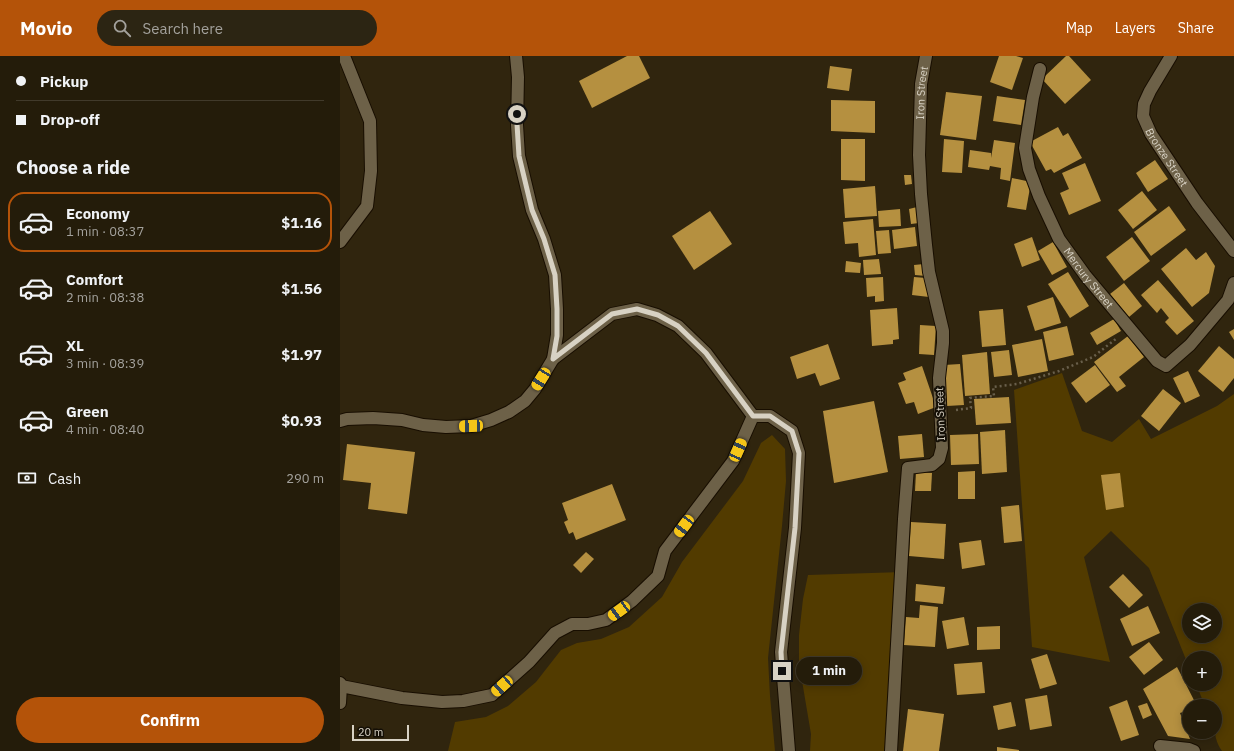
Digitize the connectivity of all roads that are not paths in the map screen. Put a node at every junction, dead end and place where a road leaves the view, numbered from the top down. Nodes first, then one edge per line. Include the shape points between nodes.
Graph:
1 (344, 56) edge
2 (516, 56) edge
3 (926, 56) edge
4 (1171, 56) edge
5 (1040, 69) dead end
6 (340, 242) edge
7 (1234, 251) edge
8 (1234, 283) edge
9 (553, 359) junction
10 (753, 416) junction
11 (340, 421) edge
12 (341, 685) edge
13 (340, 704) edge
14 (1160, 746) dead end
15 (790, 751) edge
16 (891, 751) edge
17 (1194, 751) edge

1 - 6 street via 370,121 371,171 367,206
2 - 9 street via 519,156 532,210 555,275 557,336
3 - 16 street, Iron Street via 921,84 920,178 928,265 943,331 939,378 942,448 939,459 932,465 908,468
4 - 7 street, Bronze Street via 1150,91 1144,104 1143,116 1151,134 1184,184
5 - 8 street, Mercury Street via 1025,148 1039,196 1059,239 1085,275 1157,361 1166,366 1190,345 1228,300
9 - 10 street via 612,314 637,309 658,315 678,326 706,353
9 - 11 street via 525,401 509,412 471,426 446,427 373,418
10 - 12 street via 733,462 665,552 658,576 632,601 606,620 572,624 555,634 529,662 492,695 442,702 402,698
10 - 15 street via 770,416 792,431 799,453 795,528 781,652
12 - 13 street
14 - 17 street

